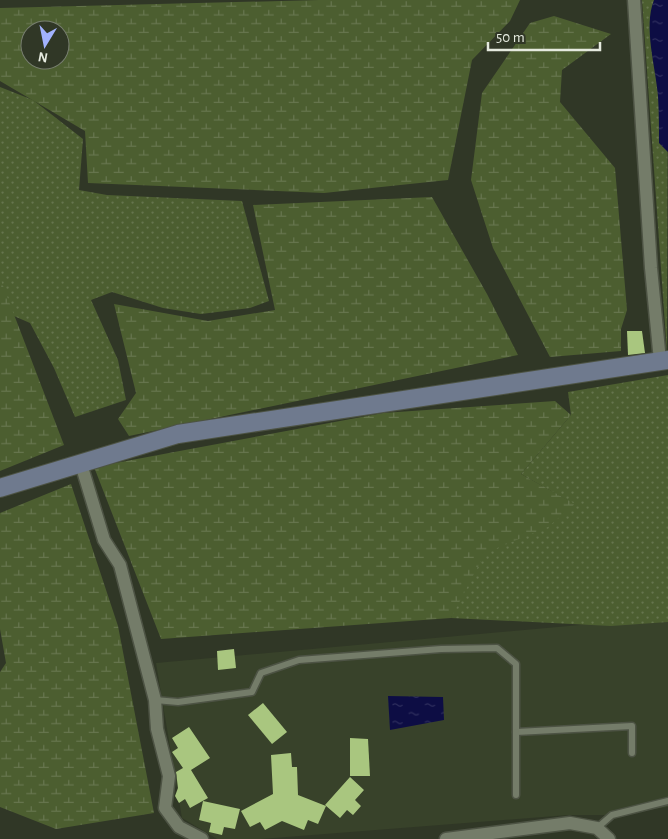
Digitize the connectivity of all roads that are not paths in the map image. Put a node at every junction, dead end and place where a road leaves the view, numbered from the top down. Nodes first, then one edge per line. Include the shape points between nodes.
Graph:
1 (634, 0) edge
2 (664, 361) edge
3 (81, 464) junction
4 (0, 488) edge
5 (155, 700) junction
6 (516, 732) junction
7 (632, 753) dead end
8 (516, 795) dead end
9 (668, 801) edge
10 (597, 828) junction
11 (202, 839) edge
12 (446, 839) edge
13 (609, 839) edge

1 - 2 street via 651,268
2 - 3 street via 178,434
3 - 4 street
3 - 5 street via 104,540 120,566
5 - 6 lane via 178,702 252,692 261,673 299,660 497,648 516,664
5 - 11 street via 157,729 169,776 165,808 179,827
6 - 7 lane via 632,726
6 - 8 lane
9 - 10 lane via 612,815
10 - 12 street via 570,823
10 - 13 street

